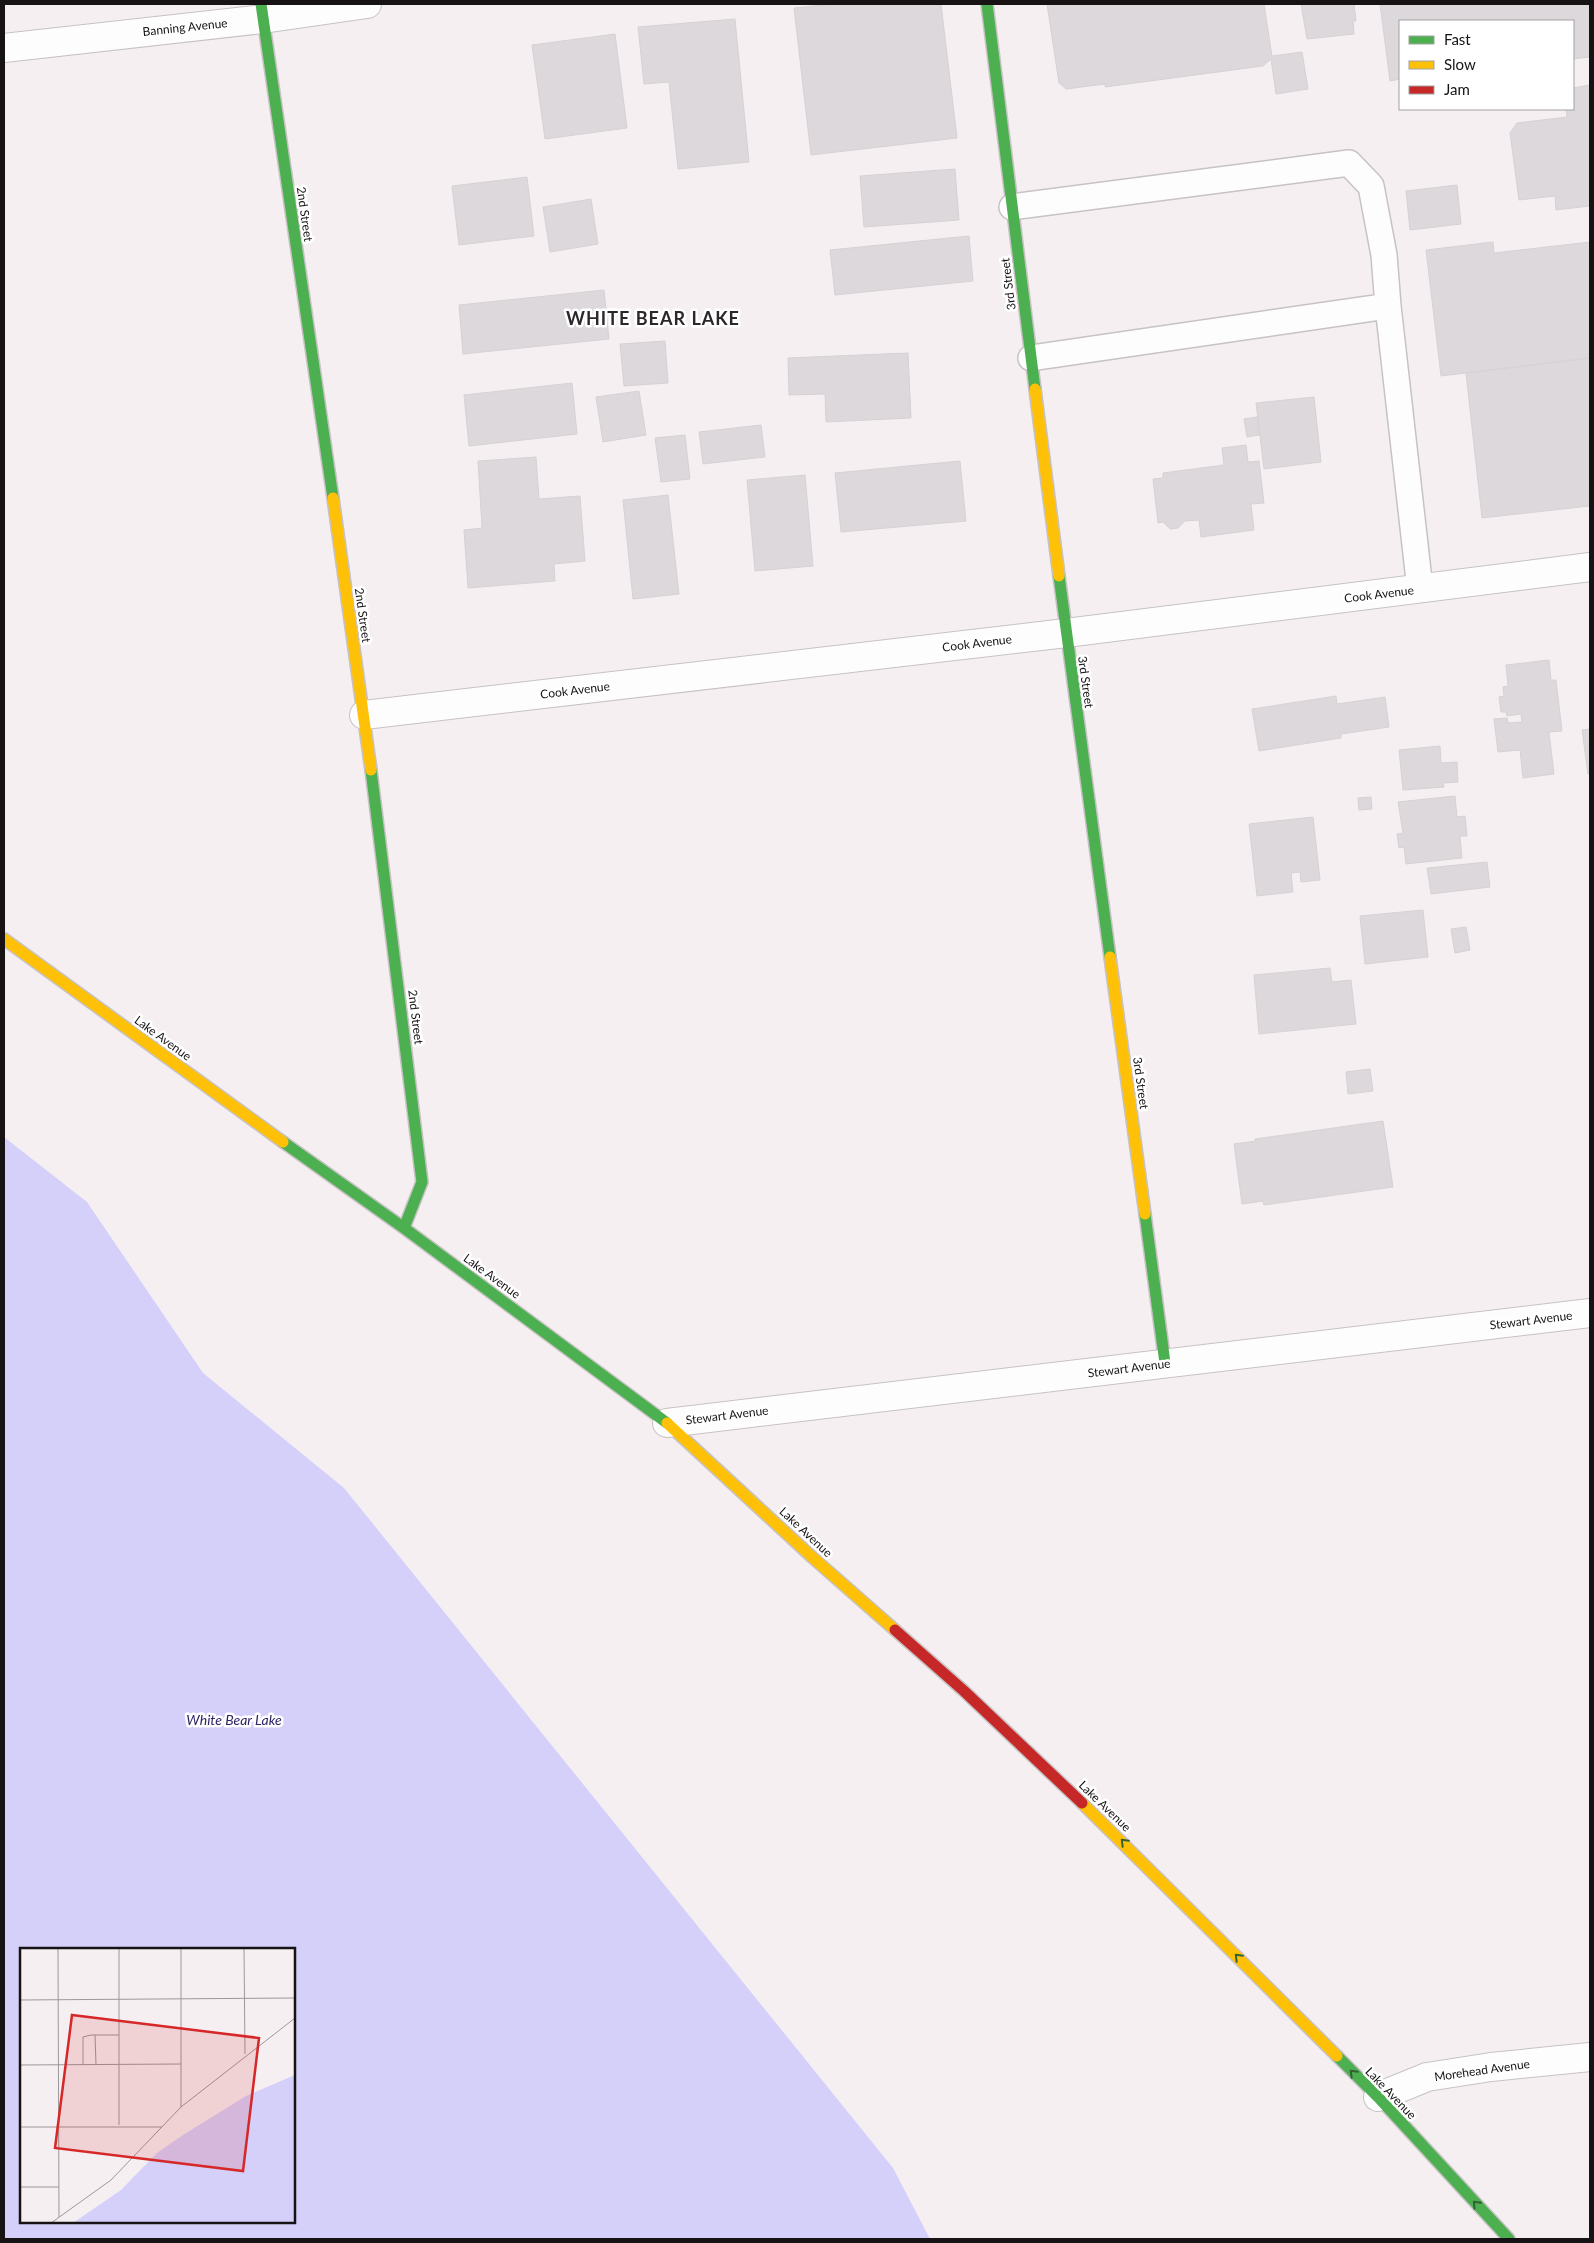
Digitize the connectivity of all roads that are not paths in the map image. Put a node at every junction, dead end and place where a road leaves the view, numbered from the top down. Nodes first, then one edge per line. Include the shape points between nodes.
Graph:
1 (366, 4) edge
2 (987, 4) edge
3 (262, 11) edge
4 (4, 48) edge
5 (1012, 207) junction
6 (1388, 306) junction
7 (1031, 358) junction
8 (1590, 568) edge
9 (1420, 589) junction
10 (1066, 633) junction
11 (364, 715) junction
12 (4, 939) edge
13 (404, 1228) junction
14 (1590, 1313) edge
15 (1166, 1363) junction
16 (667, 1422) junction
17 (1590, 2057) edge
18 (1378, 2098) junction
19 (1509, 2239) edge

1 - 3 street, Banning Avenue
2 - 5 street, 3rd Street
3 - 4 street, Banning Avenue
3 - 11 street, 2nd Street
5 - 6 lane via 1349,163 1371,186 1384,255
5 - 7 street, 3rd Street
6 - 7 lane
6 - 9 lane
7 - 10 street, 3rd Street
8 - 9 street, Cook Avenue
9 - 10 street, Cook Avenue
10 - 11 street, Cook Avenue
10 - 15 street, 3rd Street
11 - 13 street, 2nd Street via 422,1182
12 - 13 street, Lake Avenue
13 - 16 street, Lake Avenue
14 - 15 street, Stewart Avenue
15 - 16 street, Stewart Avenue
18 -> 16 street, Lake Avenue via 1110,1829 964,1691 812,1557
17 - 18 street, Morehead Avenue via 1427,2078
19 -> 18 street, Lake Avenue

